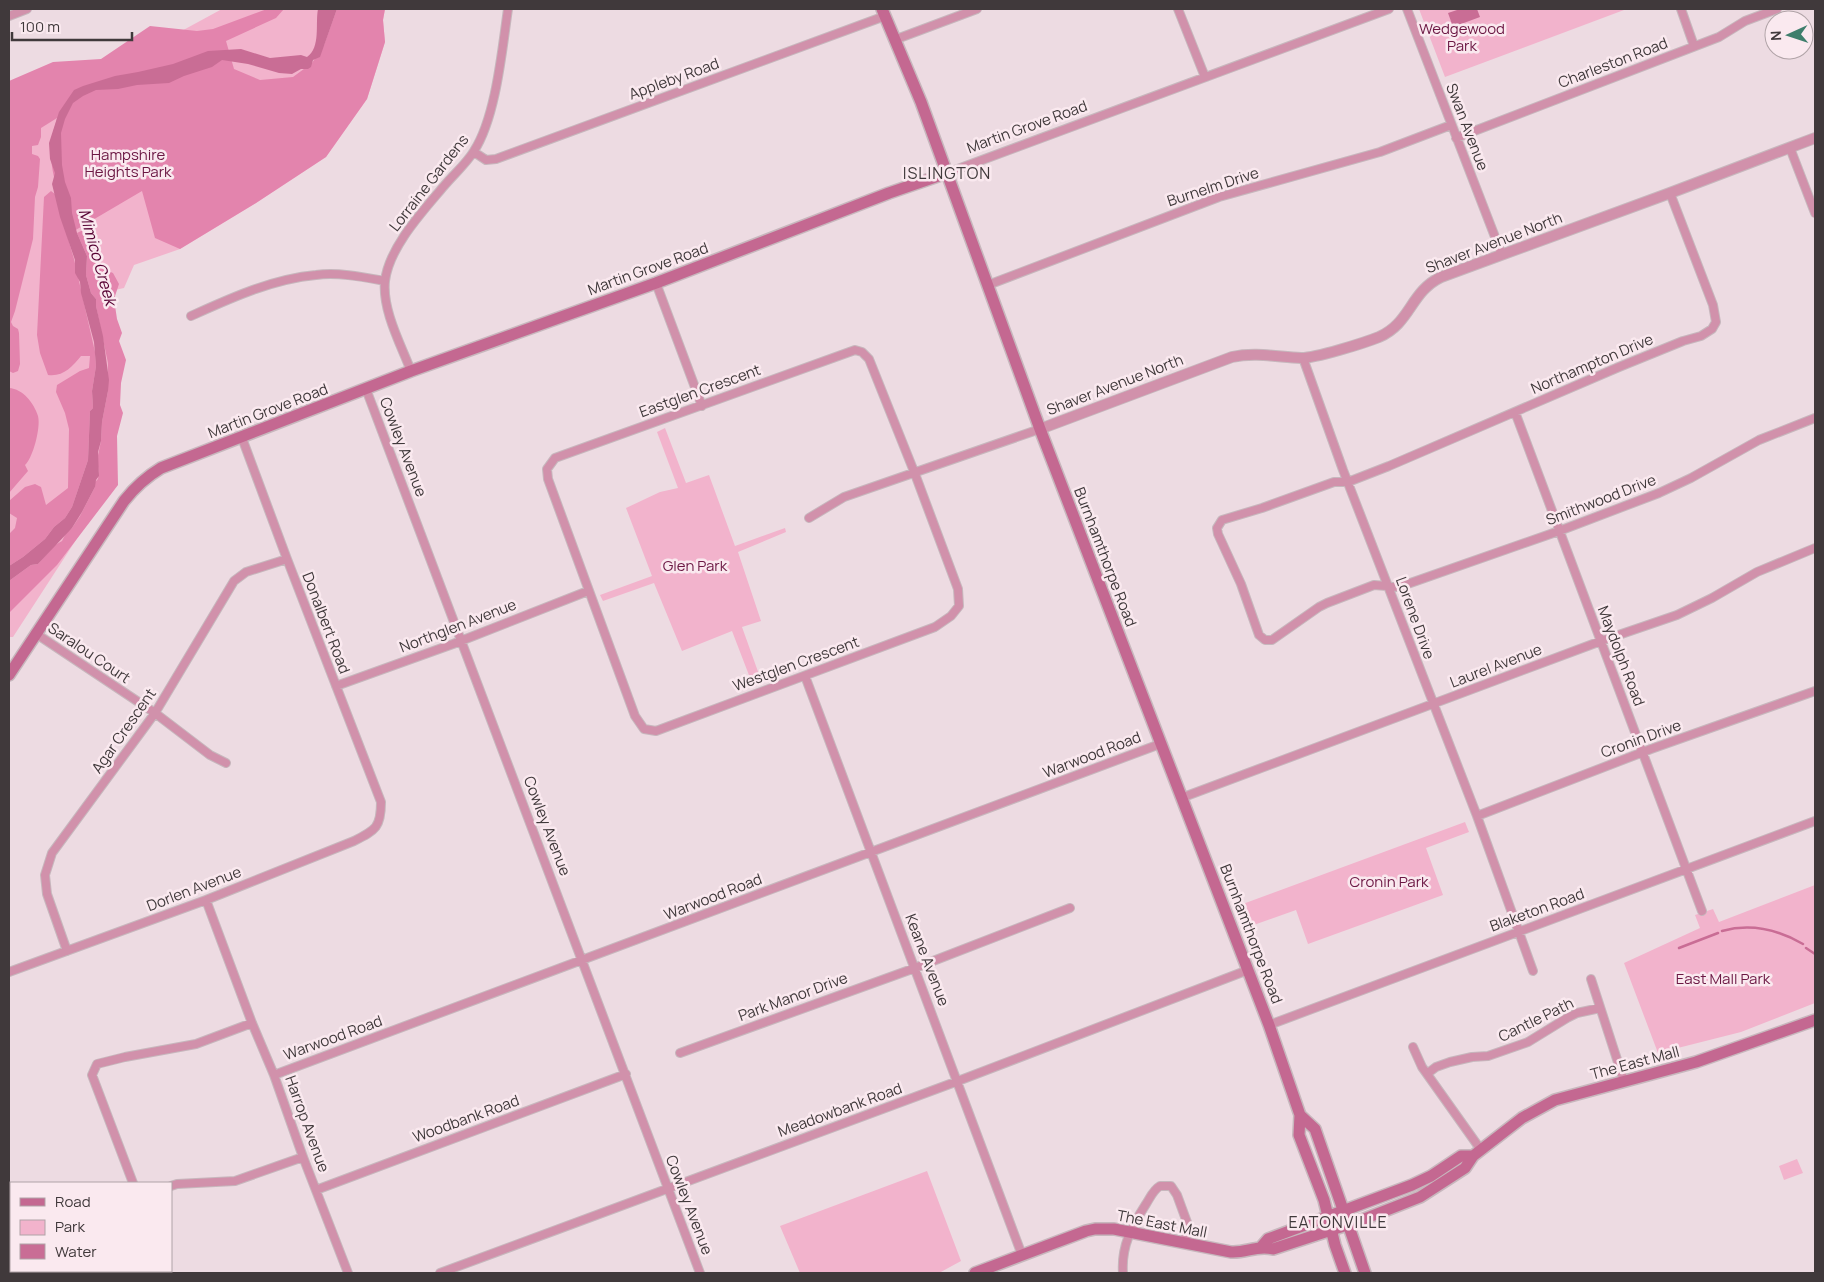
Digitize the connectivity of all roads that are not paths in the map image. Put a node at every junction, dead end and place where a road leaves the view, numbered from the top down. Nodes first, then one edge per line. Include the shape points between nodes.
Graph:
1 (27, 9) edge
2 (508, 9) edge
3 (978, 9) edge
4 (1178, 9) edge
5 (1385, 9) edge
6 (1406, 9) edge
7 (1681, 9) edge
8 (1777, 9) edge
9 (884, 13) edge
10 (9, 16) edge
11 (894, 40) junction
12 (1694, 46) junction
13 (1205, 77) junction
14 (1451, 125) junction
15 (1456, 138) junction
16 (1815, 138) edge
17 (1790, 148) junction
18 (474, 152) junction
19 (947, 173) junction
20 (1670, 193) junction
21 (1815, 213) edge
22 (1502, 255) junction
23 (385, 281) junction
24 (656, 283) junction
25 (988, 285) junction
26 (191, 316) dead end
27 (1303, 358) junction
28 (411, 371) junction
29 (366, 389) junction
30 (702, 406) junction
31 (1515, 412) junction
32 (1815, 418) edge
33 (1040, 429) junction
34 (242, 438) junction
35 (915, 474) junction
36 (1348, 482) junction
37 (809, 518) dead end
38 (1559, 531) junction
39 (1815, 548) edge
40 (287, 559) junction
41 (1389, 587) junction
42 (588, 591) junction
43 (35, 633) junction
44 (462, 640) junction
45 (1601, 641) junction
46 (9, 675) edge
47 (805, 676) junction
48 (336, 686) junction
49 (1815, 691) edge
50 (1433, 705) junction
51 (155, 713) junction
52 (1160, 744) junction
53 (1643, 752) junction
54 (226, 763) dead end
55 (1181, 798) junction
56 (1477, 816) junction
57 (381, 819) joint
58 (1815, 821) edge
59 (872, 852) junction
60 (1687, 869) junction
61 (206, 900) junction
62 (1070, 908) dead end
63 (1702, 911) dead end
64 (1520, 931) junction
65 (67, 951) junction
66 (583, 960) junction
67 (915, 968) junction
68 (1248, 970) junction
69 (1533, 971) dead end
70 (9, 972) edge
71 (1591, 979) dead end
72 (1600, 1008) junction
73 (1815, 1020) edge
74 (252, 1023) junction
75 (1269, 1024) junction
76 (1413, 1047) dead end
77 (680, 1053) dead end
78 (1428, 1073) junction
79 (626, 1074) junction
80 (274, 1075) junction
81 (958, 1081) junction
82 (1624, 1081) junction
83 (1300, 1115) junction
84 (1477, 1153) junction
85 (303, 1157) junction
86 (133, 1182) edge
87 (172, 1186) edge
88 (668, 1189) junction
89 (316, 1190) junction
90 (1343, 1209) junction
91 (1328, 1216) junction
92 (1348, 1224) junction
93 (1331, 1229) junction
94 (1129, 1232) junction
95 (1184, 1244) junction
96 (1262, 1246) junction
97 (1022, 1255) junction
98 (348, 1273) edge
99 (440, 1273) edge
100 (700, 1273) edge
101 (975, 1273) edge
102 (1123, 1273) edge
103 (1345, 1273) edge
104 (1365, 1273) edge

1 - 10 street
2 - 18 street, Lorraine Gardens via 487,125
3 - 11 street
4 - 13 street
5 - 13 street, Martin Grove Road
6 - 14 street, Swan Avenue
7 - 12 street
8 - 12 street, Charleston Road
9 - 11 main road, Burnhamthorpe Road
9 - 18 street, Appleby Road via 496,159 486,160
11 - 19 main road, Burnhamthorpe Road
12 - 15 street, Charleston Road
13 - 19 street, Martin Grove Road
14 - 15 street, Swan Avenue
14 - 25 street, Burnelm Drive via 1380,152 1220,197
15 - 22 street, Swan Avenue
16 - 17 street, Shaver Avenue North
17 - 20 street, Shaver Avenue North
17 - 21 street
18 - 23 street, Lorraine Gardens via 402,239
19 - 24 main road, Martin Grove Road
19 - 25 main road, Burnhamthorpe Road
20 - 22 street, Shaver Avenue North
20 - 31 street, Northampton Drive via 1714,305 1716,322 1712,329
22 - 27 street, Shaver Avenue North via 1432,281 1397,326 1378,337
23 - 26 street via 353,275 316,274 240,294
23 - 28 street, Lorraine Gardens via 390,316
24 - 28 main road, Martin Grove Road
24 - 30 street
25 - 33 main road, Burnhamthorpe Road
27 - 33 street, Shaver Avenue North via 1232,357
27 - 36 street, Lorene Drive
28 - 29 main road, Martin Grove Road
29 - 34 main road, Martin Grove Road
29 - 44 street, Cowley Avenue
30 - 35 street, Eastglen Crescent via 847,352 860,351 869,359
30 - 42 street, Eastglen Crescent via 555,458 547,468 548,479
31 - 36 street, Northampton Drive
31 - 38 street, Maydolph Road
32 - 38 street, Smithwood Drive via 1759,440 1676,485
33 - 35 street, Shaver Avenue North
33 - 52 main road, Burnhamthorpe Road
34 - 40 street, Donalbert Road
34 - 43 main road, Martin Grove Road via 161,468 135,487
35 - 37 street, Shaver Avenue North via 844,497
35 - 47 street, Westglen Crescent via 958,589 958,606 951,616 935,627
36 - 41 street, Lorene Drive
36 - 41 street, Smithwood Drive via 1334,482 1222,520 1217,528 1221,542 1241,584 1259,635 1265,640 1272,640 1327,603 1374,585
38 - 41 street, Smithwood Drive via 1399,587
38 - 45 street, Maydolph Road
39 - 45 street, Laurel Avenue via 1756,572 1677,615
40 - 48 street, Donalbert Road
40 - 51 street, Agar Crescent via 246,572 234,581
41 - 50 street, Lorene Drive
42 - 44 street, Northglen Avenue
42 - 47 street, Westglen Crescent via 635,716 644,729 656,730
43 - 46 main road, Martin Grove Road
43 - 51 street, Saralou Court
44 - 48 street, Northglen Avenue
44 - 66 street, Cowley Avenue
45 - 50 street, Laurel Avenue
45 - 53 street, Maydolph Road
47 - 59 street, Keane Avenue
48 - 57 street, Donalbert Road via 381,802
49 - 53 street, Cronin Drive
50 - 55 street, Laurel Avenue
50 - 56 street, Lorene Drive
51 - 54 street, Saralou Court via 210,756
51 - 65 street, Agar Crescent via 52,853 45,875 47,894
52 - 55 main road, Burnhamthorpe Road
52 - 59 street, Warwood Road
53 - 56 street, Cronin Drive
53 - 60 street, Maydolph Road
55 - 68 main road, Burnhamthorpe Road
56 - 64 street, Lorene Drive
57 - 61 street, Dorlen Avenue via 372,832 354,841
58 - 60 street, Blaketon Road
59 - 66 street, Warwood Road
59 - 67 street, Keane Avenue
60 - 63 street, Maydolph Road
60 - 64 street, Blaketon Road
61 - 65 street, Dorlen Avenue
61 - 74 street, Harrop Avenue
62 - 67 street, Park Manor Drive
64 - 69 street, Lorene Drive
64 - 75 street, Blaketon Road
65 - 70 street, Dorlen Avenue
66 - 79 street, Cowley Avenue
66 - 80 street, Warwood Road
67 - 77 street, Park Manor Drive
67 - 81 street, Keane Avenue
68 - 75 main road, Burnhamthorpe Road
68 - 81 street, Meadowbank Road
71 - 72 street
72 - 78 street, Cantle Path via 1566,1018 1528,1042 1488,1056 1450,1062
72 - 82 street
73 - 82 main road, The East Mall via 1696,1062
74 - 80 street, Harrop Avenue
74 - 86 street via 196,1044 97,1064 92,1075
75 - 83 main road, Burnhamthorpe Road
76 - 78 street
78 - 84 street
79 - 88 street, Cowley Avenue
79 - 89 street, Woodbank Road
80 - 85 street, Harrop Avenue
81 - 88 street, Meadowbank Road
81 - 97 street, Keane Avenue
82 - 84 main road, The East Mall via 1548,1104 1522,1118
83 - 90 main road, Burnhamthorpe Road via 1315,1129
83 - 91 main road, Burnhamthorpe Road via 1299,1135
84 - 90 main road, The East Mall via 1461,1156 1412,1185
84 - 92 main road, The East Mall via 1465,1168 1420,1196
85 - 87 street via 235,1181
85 - 89 street, Harrop Avenue
88 - 99 street, Meadowbank Road
88 - 100 street, Cowley Avenue
89 - 98 street, Harrop Avenue
90 - 91 main road, The East Mall
90 - 92 main road, Burnhamthorpe Road
91 - 93 main road, Burnhamthorpe Road
91 - 96 main road, The East Mall via 1268,1239
92 - 93 main road, The East Mall
92 - 104 main road, Burnhamthorpe Road
93 - 96 main road, The East Mall via 1273,1249
93 - 103 main road, Burnhamthorpe Road
94 - 95 main road, The East Mall
94 - 95 street via 1154,1191 1166,1185 1175,1191 1187,1221
94 - 97 main road, The East Mall via 1095,1229
94 - 102 street via 1122,1262
95 - 96 main road, The East Mall via 1235,1252
97 - 101 main road, The East Mall

